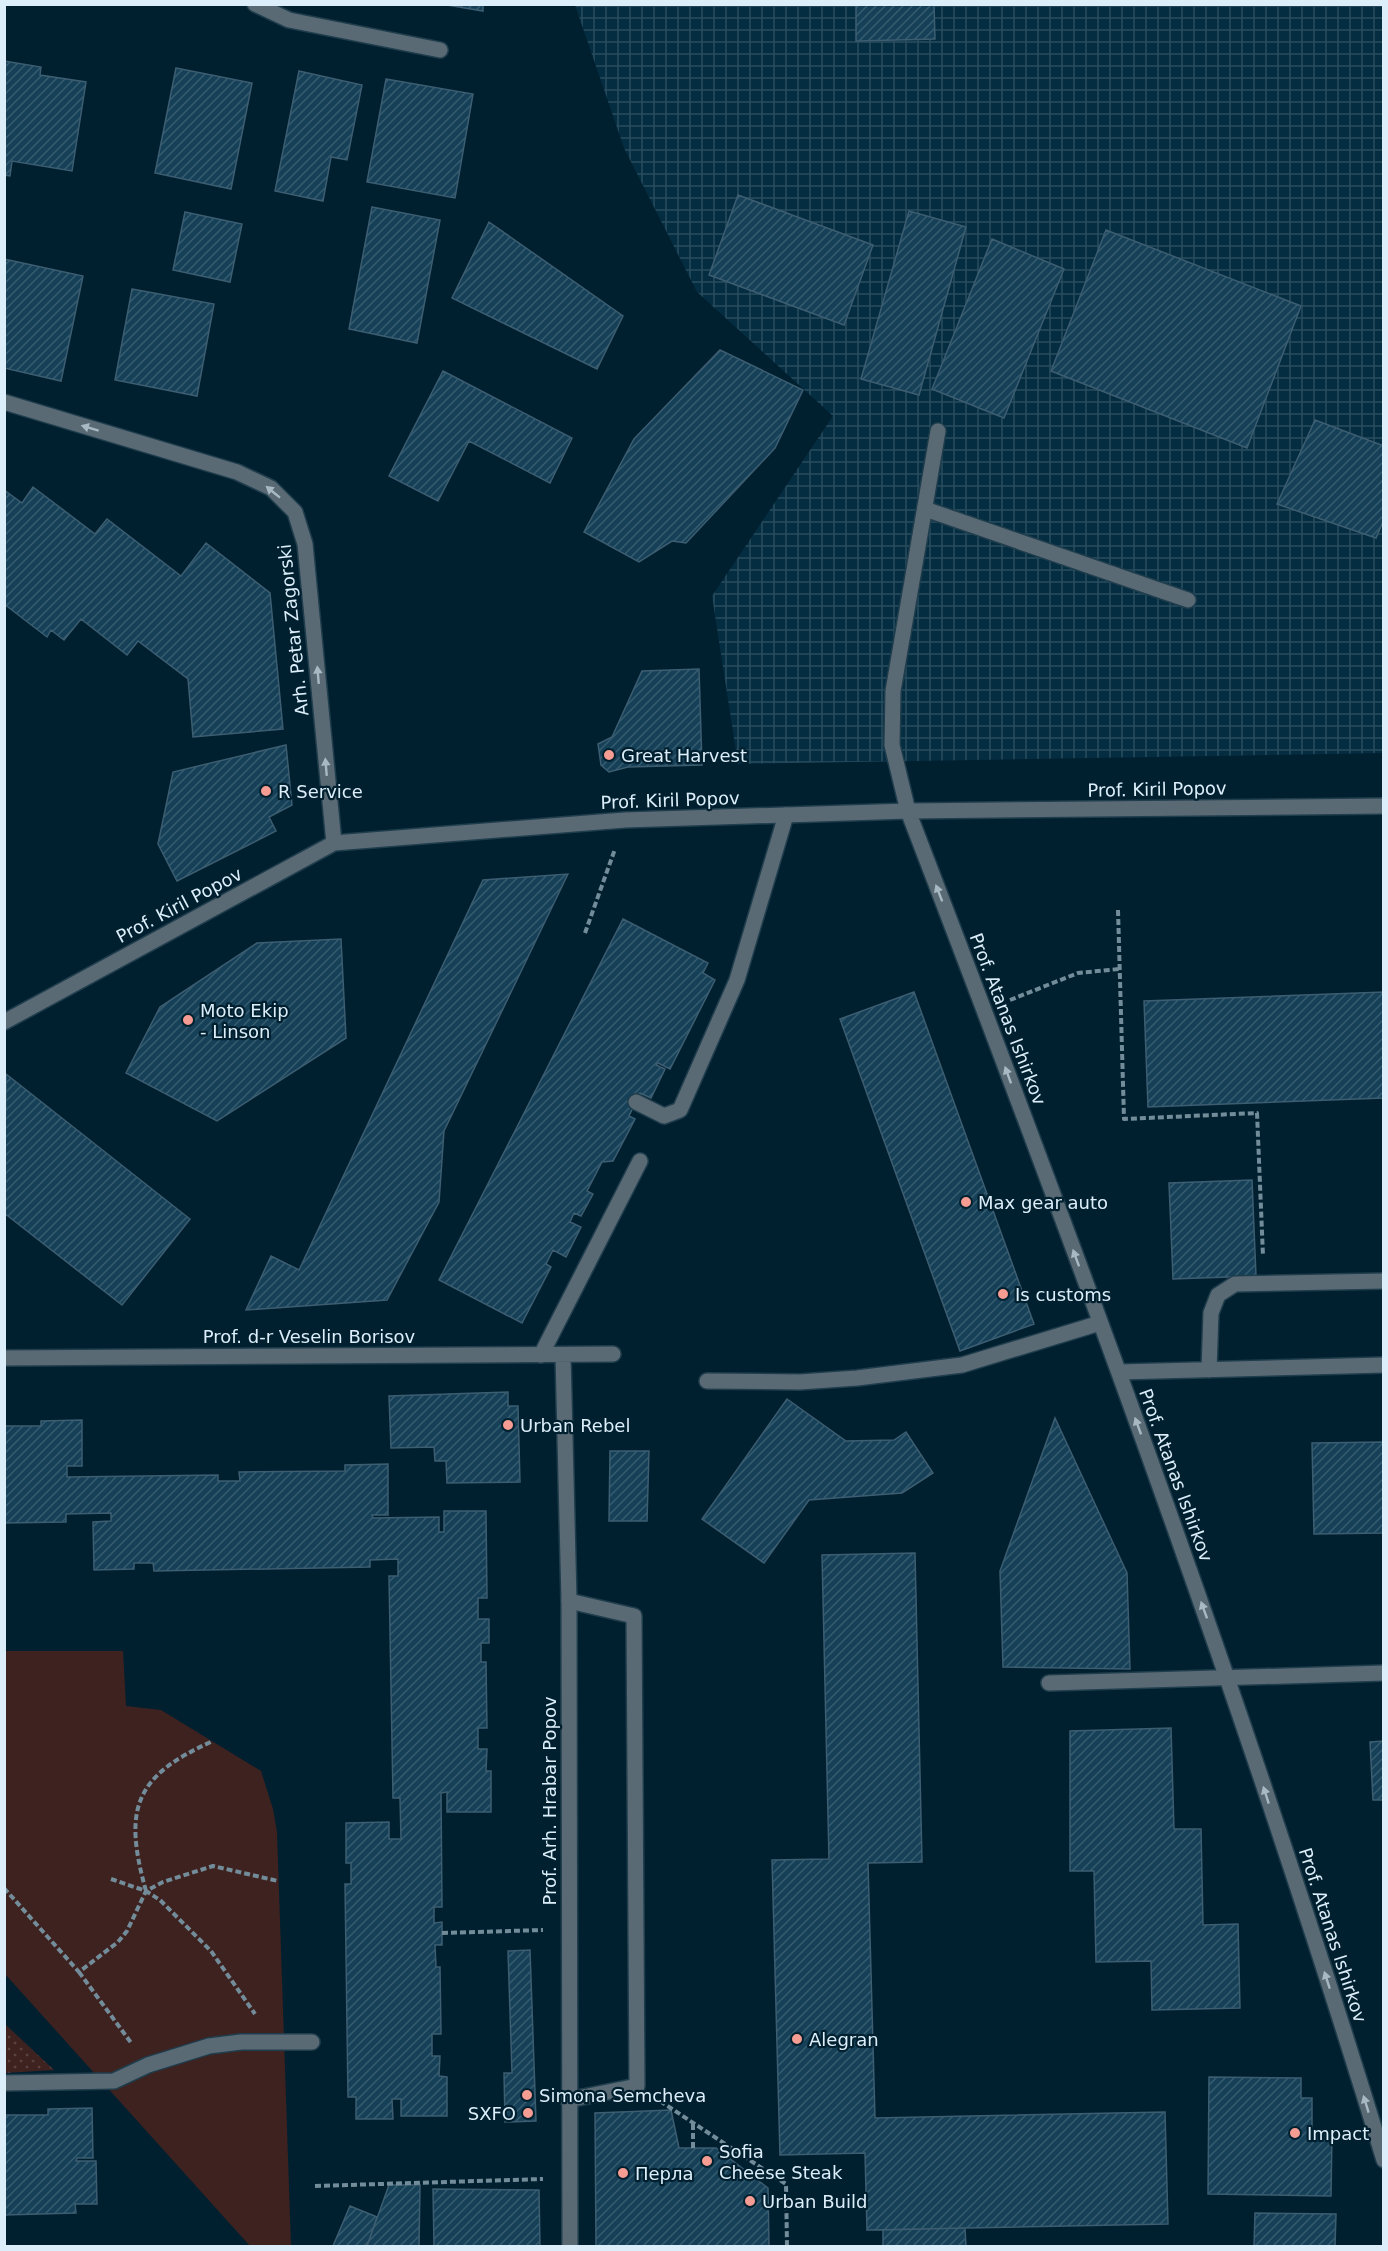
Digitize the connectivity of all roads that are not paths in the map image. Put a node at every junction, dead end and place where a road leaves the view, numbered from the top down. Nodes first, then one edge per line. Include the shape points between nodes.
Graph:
1 (255, 4) edge
2 (440, 50) dead end
3 (4, 402) edge
4 (938, 431) dead end
5 (925, 509) junction
6 (1188, 600) dead end
7 (1383, 806) edge
8 (908, 811) junction
9 (786, 815) junction
10 (334, 843) junction
11 (4, 1022) edge
12 (636, 1102) dead end
13 (640, 1161) dead end
14 (1383, 1281) edge
15 (1100, 1323) junction
16 (613, 1354) dead end
17 (541, 1355) junction
18 (563, 1355) junction
19 (4, 1358) edge
20 (1383, 1365) edge
21 (1209, 1370) junction
22 (1119, 1372) junction
23 (707, 1382) dead end
24 (568, 1601) junction
25 (1383, 1673) edge
26 (1228, 1678) junction
27 (1049, 1683) dead end
28 (312, 2042) dead end
29 (4, 2083) edge
30 (568, 2100) junction
31 (1383, 2160) edge
32 (570, 2247) edge

1 - 2 street via 289,20
10 -> 3 street, Arh. Petar Zagorski via 305,544 295,512 271,488 237,472
4 - 5 street, Prof. Atanas Ishirkov
5 - 6 street
5 - 8 street, Prof. Atanas Ishirkov via 893,691 892,745
7 - 8 street, Prof. Kiril Popov
8 - 9 street, Prof. Kiril Popov
15 -> 8 street, Prof. Atanas Ishirkov
9 - 10 street, Prof. Kiril Popov via 625,820
9 - 12 street via 737,980 680,1110 664,1116
10 - 11 street, Prof. Kiril Popov
13 - 17 street
14 - 21 street via 1235,1284 1218,1295 1211,1313
15 - 22 street, Prof. Atanas Ishirkov
15 - 23 street via 962,1365 834,1380
16 - 18 street, Prof. d-r Veselin Borisov
17 - 18 street, Prof. d-r Veselin Borisov
17 - 19 street, Prof. d-r Veselin Borisov
18 - 24 street, Prof. Arh. Hrabar Popov
20 - 21 street
21 - 22 street
26 -> 22 street, Prof. Atanas Ishirkov
24 - 30 street, Prof. Arh. Hrabar Popov
24 - 30 street via 634,1616 637,2086
25 - 26 street
26 - 27 street
31 -> 26 street, Prof. Atanas Ishirkov via 1346,2035
28 - 29 street via 209,2046 148,2065 114,2081
30 - 32 street, Prof. Arh. Hrabar Popov

